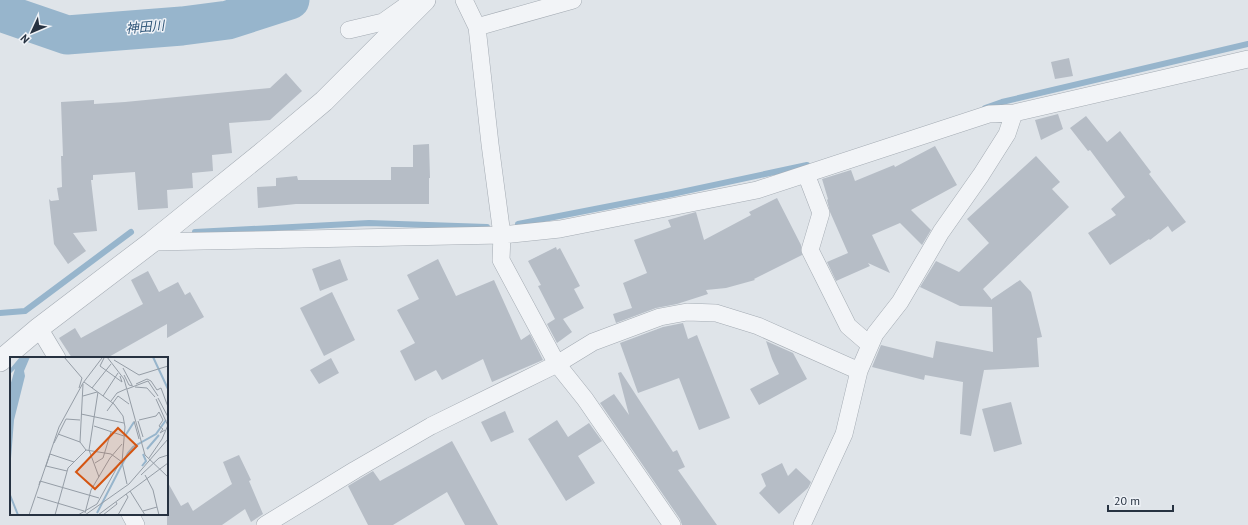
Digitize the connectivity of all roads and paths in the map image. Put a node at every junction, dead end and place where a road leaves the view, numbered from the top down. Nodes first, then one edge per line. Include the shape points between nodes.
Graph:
1 (414, 0) edge
2 (425, 0) edge
3 (464, 0) edge
4 (573, 0) edge
5 (477, 27) junction
6 (349, 30) dead end
7 (1248, 59) edge
8 (1014, 113) junction
9 (806, 174) junction
10 (502, 235) junction
11 (152, 242) junction
12 (39, 328) junction
13 (870, 345) junction
14 (56, 357) edge
15 (0, 360) edge
16 (557, 364) junction
17 (859, 371) junction
18 (131, 515) edge
19 (136, 525) edge
20 (265, 525) edge
21 (672, 525) edge
22 (802, 525) edge

1 - 6 street via 383,22
2 - 11 street via 324,102
3 - 5 street
4 - 5 street
5 - 10 street
7 - 8 street
8 - 9 street via 989,114
8 - 13 street via 1007,134
9 - 10 street via 750,192 560,229
9 - 13 street via 821,213 810,250 848,326
10 - 11 street
10 - 16 street via 501,260
11 - 12 street
12 - 14 street
12 - 15 street
13 - 17 street
16 - 17 street via 593,342 660,317 687,312 716,313 758,326
16 - 20 street via 431,426
16 - 21 street via 585,399
17 - 22 street via 844,434
18 - 19 street

